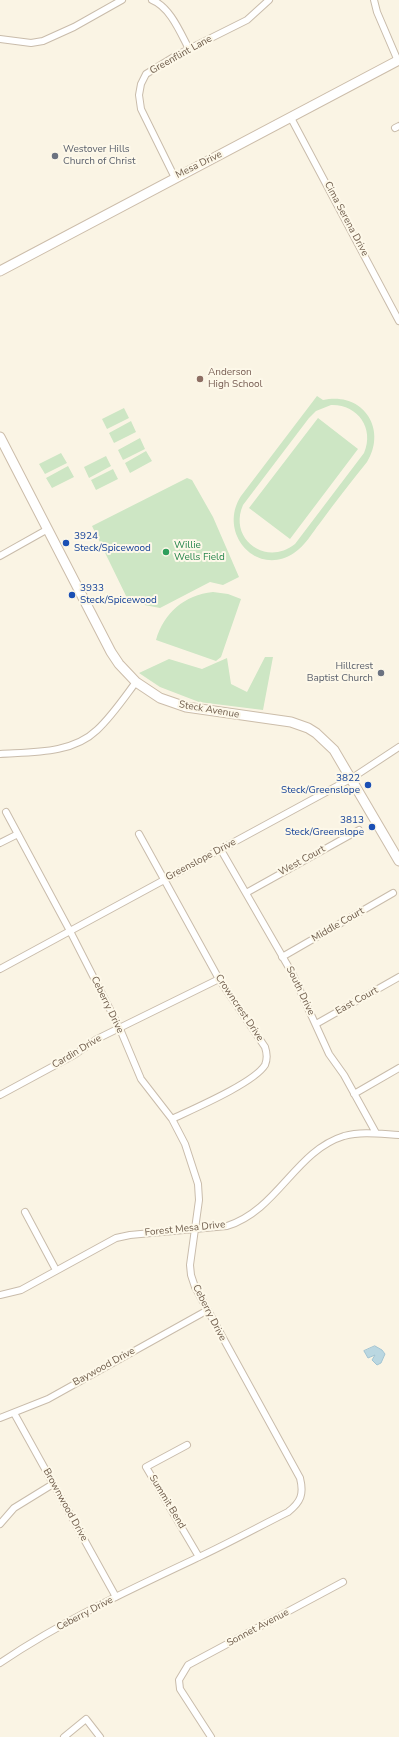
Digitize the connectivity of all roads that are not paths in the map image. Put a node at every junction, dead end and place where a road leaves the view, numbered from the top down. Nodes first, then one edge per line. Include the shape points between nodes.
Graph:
1 (122, 0) edge
2 (152, 0) edge
3 (269, 0) edge
4 (374, 0) edge
5 (0, 38) edge
6 (189, 49) junction
7 (398, 61) edge
8 (291, 118) junction
9 (174, 178) junction
10 (0, 271) edge
11 (399, 321) edge
12 (0, 437) edge
13 (48, 529) junction
14 (0, 556) edge
15 (136, 682) junction
16 (399, 747) edge
17 (0, 754) edge
18 (352, 778) junction
19 (6, 812) dead end
20 (359, 830) dead end
21 (18, 834) junction
22 (139, 834) dead end
23 (0, 843) edge
24 (221, 850) junction
25 (399, 861) edge
26 (163, 880) junction
27 (246, 893) junction
28 (393, 893) dead end
29 (70, 931) junction
30 (282, 957) junction
31 (0, 969) edge
32 (399, 977) edge
33 (219, 979) junction
34 (316, 1024) junction
35 (120, 1029) junction
36 (399, 1068) edge
37 (354, 1094) junction
38 (0, 1095) edge
39 (172, 1119) junction
40 (376, 1133) junction
41 (399, 1135) edge
42 (25, 1212) dead end
43 (195, 1229) junction
44 (56, 1270) junction
45 (0, 1295) edge
46 (206, 1311) junction
47 (14, 1413) junction
48 (0, 1418) edge
49 (187, 1445) dead end
50 (53, 1484) junction
51 (0, 1524) edge
52 (199, 1557) junction
53 (343, 1582) dead end
54 (116, 1597) junction
55 (0, 1663) edge
56 (64, 1737) edge
57 (100, 1737) edge
58 (211, 1737) edge

1 - 5 street via 43,41 31,43
2 - 6 street via 163,7 170,16
3 - 6 street, Greenflint Lane via 247,20
4 - 7 street
6 - 9 street, Greenflint Lane via 146,74 139,96 146,121
7 - 8 street, Mesa Drive
8 - 9 street, Mesa Drive
8 - 11 street, Cima Serena Drive
9 - 10 street, Mesa Drive
12 - 13 street, Steck Avenue
13 - 14 street
13 - 15 street, Steck Avenue via 111,652
15 - 17 street via 96,731 84,739 54,750
15 - 18 street, Steck Avenue via 160,698 186,707 291,722 308,728 334,750
16 - 18 street, Greenslope Drive
18 - 24 street, Greenslope Drive
18 - 25 street, Steck Avenue
19 - 21 street, Ceberry Drive
20 - 27 street, West Court
21 - 23 street
21 - 29 street, Ceberry Drive
22 - 26 street, Crowncrest Drive
24 - 26 street, Greenslope Drive
24 - 27 street, South Drive
26 - 29 street, Greenslope Drive
26 - 33 street, Crowncrest Drive
27 - 30 street, South Drive
28 - 30 street, Middle Court
29 - 31 street, Greenslope Drive
29 - 35 street, Ceberry Drive
30 - 34 street, South Drive
32 - 34 street, East Court
33 - 35 street, Cardin Drive
33 - 39 street, Crowncrest Drive via 265,1047 265,1064 249,1079
34 - 37 street, South Drive via 328,1054
35 - 38 street, Cardin Drive via 97,1039 74,1055
35 - 39 street, Ceberry Drive via 141,1079
36 - 37 street
37 - 40 street, South Drive
39 - 43 street, Ceberry Drive via 185,1144 198,1184 199,1200
40 - 41 street, Forest Mesa Drive
40 - 43 street, Forest Mesa Drive via 344,1136 319,1150 305,1161 256,1213 240,1222
42 - 44 street
43 - 44 street, Forest Mesa Drive via 116,1238
43 - 46 street, Ceberry Drive via 191,1276
44 - 45 street, Forest Mesa Drive via 20,1290
46 - 47 street, Baywood Drive via 48,1399
46 - 52 street, Ceberry Drive via 300,1478 303,1489 300,1500 288,1512
47 - 48 street, Baywood Drive
47 - 50 street, Brownwood Drive
49 - 52 street, Summit Bend via 146,1467
50 - 51 street via 14,1508
50 - 54 street, Brownwood Drive
52 - 54 street, Ceberry Drive
53 - 58 street, Sonnet Avenue via 188,1665 179,1680 180,1689
54 - 55 street, Ceberry Drive via 33,1641
56 - 57 street via 86,1719

